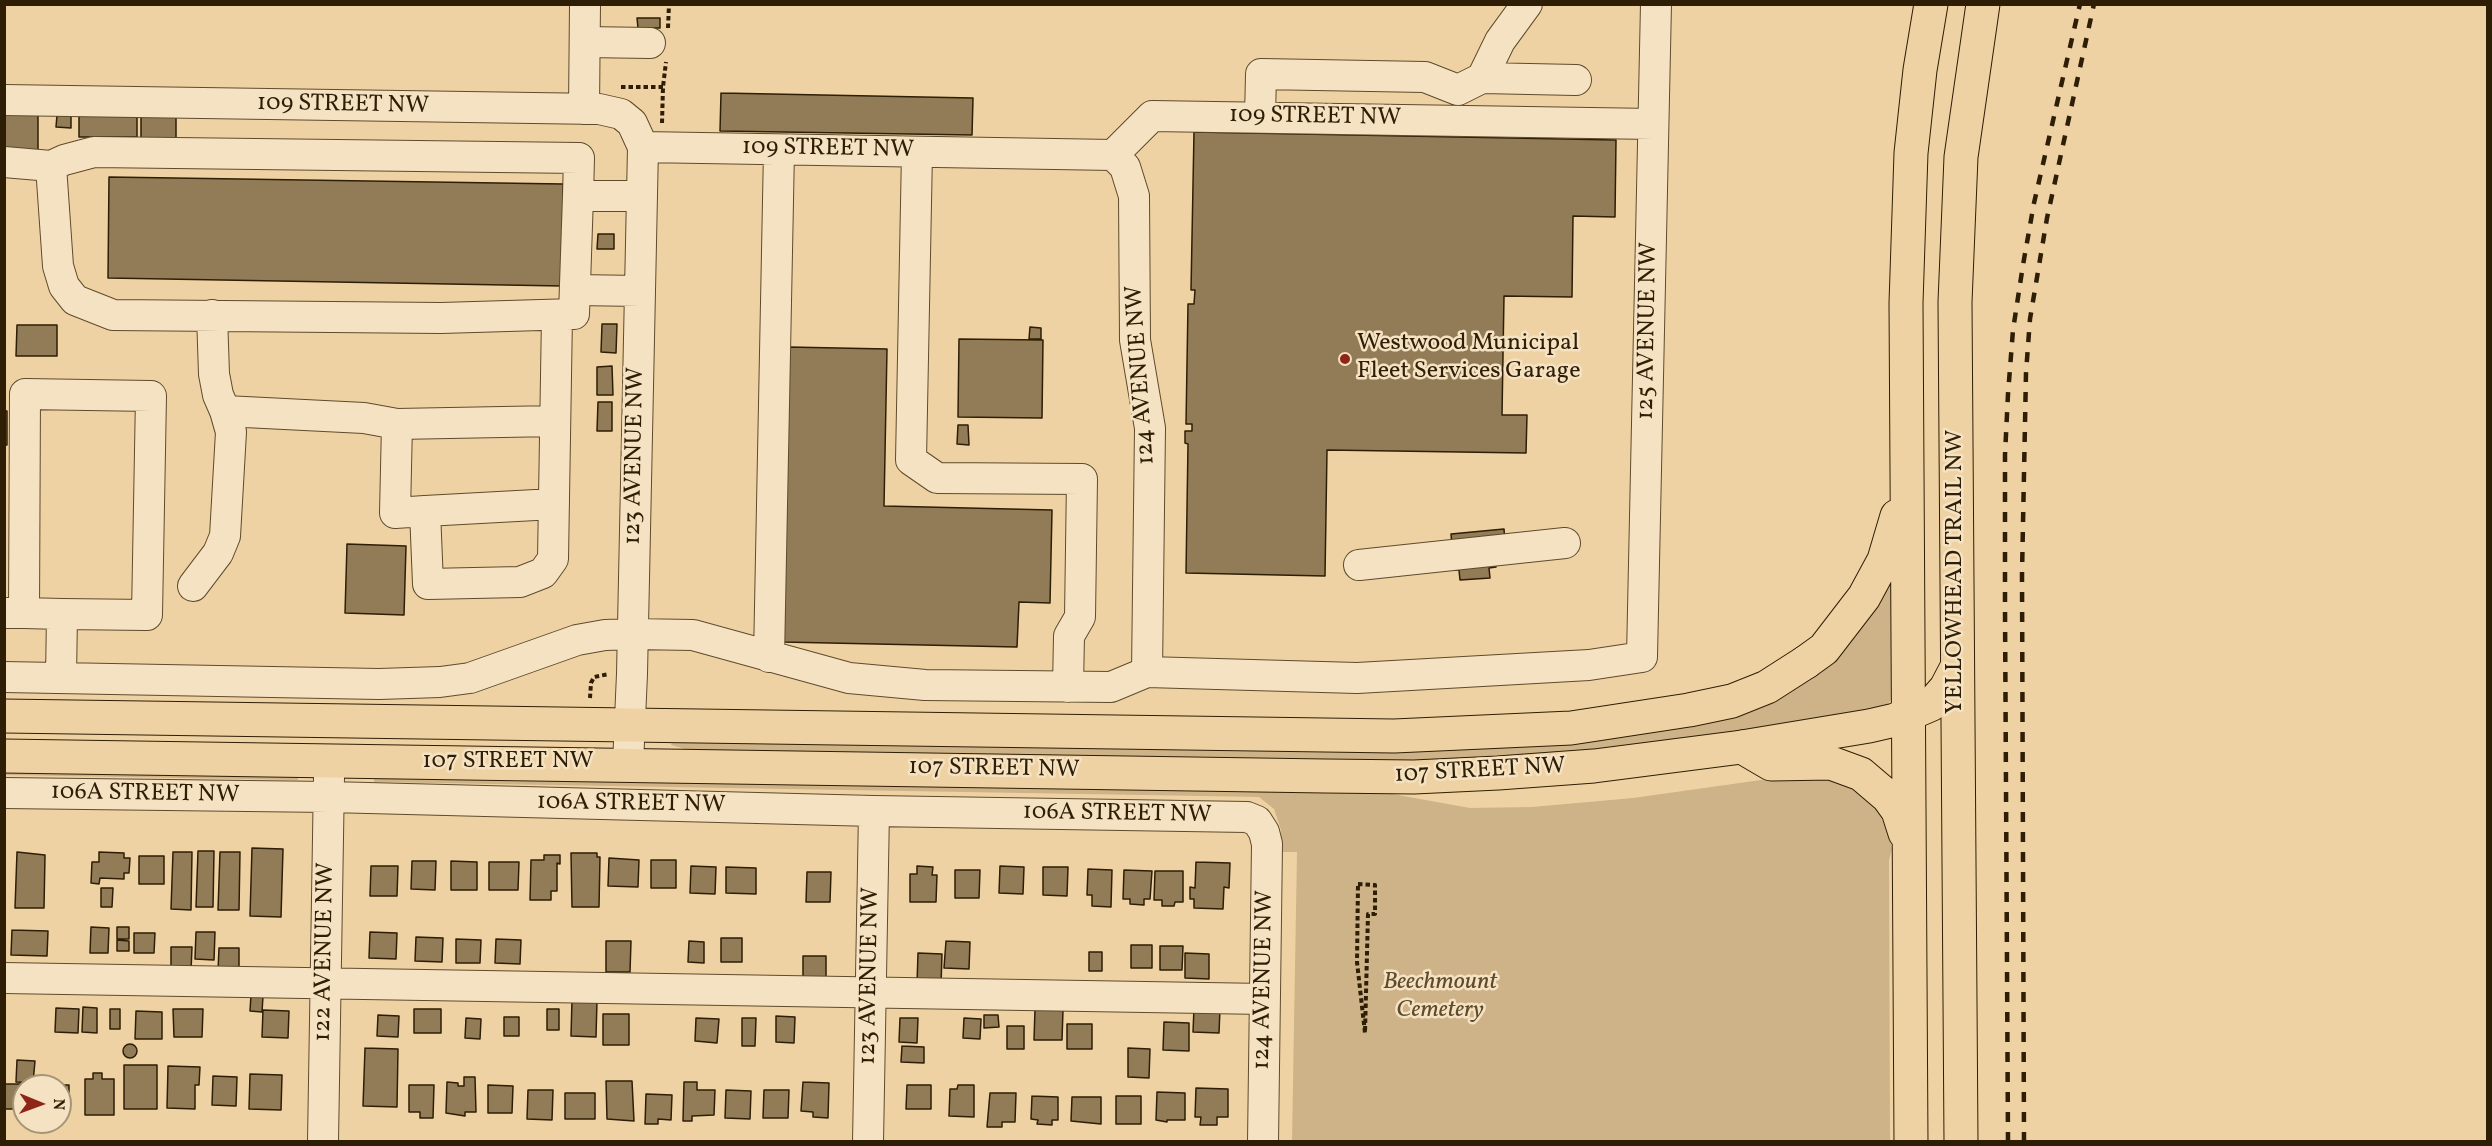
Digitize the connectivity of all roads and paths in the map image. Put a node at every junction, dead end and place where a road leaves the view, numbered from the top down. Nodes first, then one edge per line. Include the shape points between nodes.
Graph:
1 (585, 4) edge
2 (1527, 4) edge
3 (1656, 4) edge
4 (1931, 4) edge
5 (1983, 4) edge
6 (585, 42) junction
7 (650, 43) dead end
8 (1482, 78) junction
9 (1576, 80) dead end
10 (663, 87) dead end
11 (4, 100) edge
12 (584, 109) junction
13 (1260, 117) junction
14 (662, 121) dead end
15 (1653, 124) junction
16 (643, 147) junction
17 (779, 150) junction
18 (917, 152) junction
19 (1113, 155) junction
20 (4, 162) edge
21 (51, 166) junction
22 (578, 196) junction
23 (642, 196) junction
24 (575, 290) junction
25 (640, 291) junction
26 (212, 315) junction
27 (557, 315) junction
28 (225, 411) junction
29 (555, 421) junction
30 (397, 424) junction
31 (1906, 448) junction
32 (554, 504) junction
33 (425, 511) junction
34 (1565, 543) dead end
35 (15, 549) edge
36 (1359, 565) dead end
37 (193, 586) dead end
38 (14, 613) edge
39 (62, 614) junction
40 (633, 634) junction
41 (769, 657) junction
42 (1957, 667) junction
43 (1147, 672) junction
44 (4, 677) edge
45 (61, 678) junction
46 (1068, 687) junction
47 (1908, 714) junction
48 (4, 716) edge
49 (629, 727) junction
50 (1742, 747) junction
51 (4, 756) edge
52 (330, 762) junction
53 (628, 764) junction
54 (4, 793) edge
55 (329, 797) junction
56 (874, 811) junction
57 (1257, 821) joint
58 (1908, 852) junction
59 (1358, 914) junction
60 (1368, 915) junction
61 (4, 978) edge
62 (326, 984) junction
63 (871, 992) junction
64 (1264, 999) junction
65 (323, 1142) edge
66 (868, 1142) edge
67 (1263, 1142) edge
68 (1911, 1142) edge
69 (1961, 1142) edge

1 - 6 street
2 - 8 street via 1500,41
3 - 15 street, 125 AVENUE NW
4 - 31 main road, YELLOWHEAD TRAIL NW via 1911,163
5 - 42 main road, YELLOWHEAD TRAIL NW via 1961,157 1957,230
6 - 7 street
6 - 12 street
8 - 9 street
8 - 13 street via 1458,90 1425,77 1261,74
10 - 14 path
11 - 12 street, 109 STREET NW
12 - 16 street, 109 STREET NW via 621,114 632,123
13 - 15 street, 109 STREET NW
13 - 19 street, 109 STREET NW via 1152,116
15 - 43 street, 125 AVENUE NW via 1642,657 1589,665 1350,679
16 - 17 street, 109 STREET NW
16 - 23 street, 123 AVENUE NW
17 - 18 street, 109 STREET NW
17 - 41 street
18 - 19 street, 109 STREET NW
18 - 46 street via 911,460 937,478 1082,479 1080,618 1069,636
19 - 43 street, 124 AVENUE NW via 1125,167 1134,196 1135,340 1150,428
20 - 21 street
21 - 22 street via 94,152 579,158
21 - 26 street via 58,266 64,286 75,300 113,315
22 - 23 street
22 - 24 street
23 - 25 street, 123 AVENUE NW
24 - 25 street
24 - 27 street via 574,314
25 - 40 street, 123 AVENUE NW
26 - 27 street
26 - 28 street via 214,374
27 - 29 street
28 - 30 street via 364,418
28 - 37 street via 231,432 225,536 218,553
29 - 30 street
29 - 32 street
30 - 33 street via 394,513
31 - 47 main road, YELLOWHEAD TRAIL NW
31 - 49 main road, 107 STREET NW via 1898,516 1884,560 1845,624 1824,649 1767,687 1732,701 1689,711 1571,728 1475,734 1286,736
32 - 33 street
32 - 33 street via 553,559 543,573 520,582 428,584
34 - 36 street
35 - 38 street
35 - 39 street via 25,394 151,396 147,615
38 - 39 street
39 - 45 street
40 - 41 street via 693,635
40 - 45 street via 578,640 470,678 440,682
40 - 49 street, 123 AVENUE NW
41 - 46 street via 882,683
42 - 47 main road, 107 STREET NW via 1932,704
42 - 69 main road, YELLOWHEAD TRAIL NW
43 - 46 street via 1111,687
44 - 45 street
47 - 50 main road, 107 STREET NW via 1869,726
47 - 58 main road, YELLOWHEAD TRAIL NW
48 - 49 main road, 107 STREET NW
49 - 53 street, 123 AVENUE NW
50 - 53 main road, 107 STREET NW via 1594,766 1414,777
50 - 58 main road via 1771,764 1824,762 1861,774 1876,784 1898,811
51 - 52 main road, 107 STREET NW
52 - 53 main road, 107 STREET NW
52 - 55 street, 122 AVENUE NW
54 - 55 street, 106A STREET NW
55 - 56 street, 106A STREET NW
55 - 62 street, 122 AVENUE NW
56 - 57 street, 106A STREET NW via 1237,816
56 - 63 street, 123 AVENUE NW
57 - 64 street, 124 AVENUE NW via 1267,844
58 - 68 main road, YELLOWHEAD TRAIL NW
59 - 60 path
59 - 60 path via 1358,884 1375,885 1375,914
59 - 60 path via 1357,962 1365,1034
61 - 62 street
62 - 63 street
62 - 65 street, 122 AVENUE NW
63 - 64 street
63 - 66 street, 123 AVENUE NW
64 - 67 street, 124 AVENUE NW

